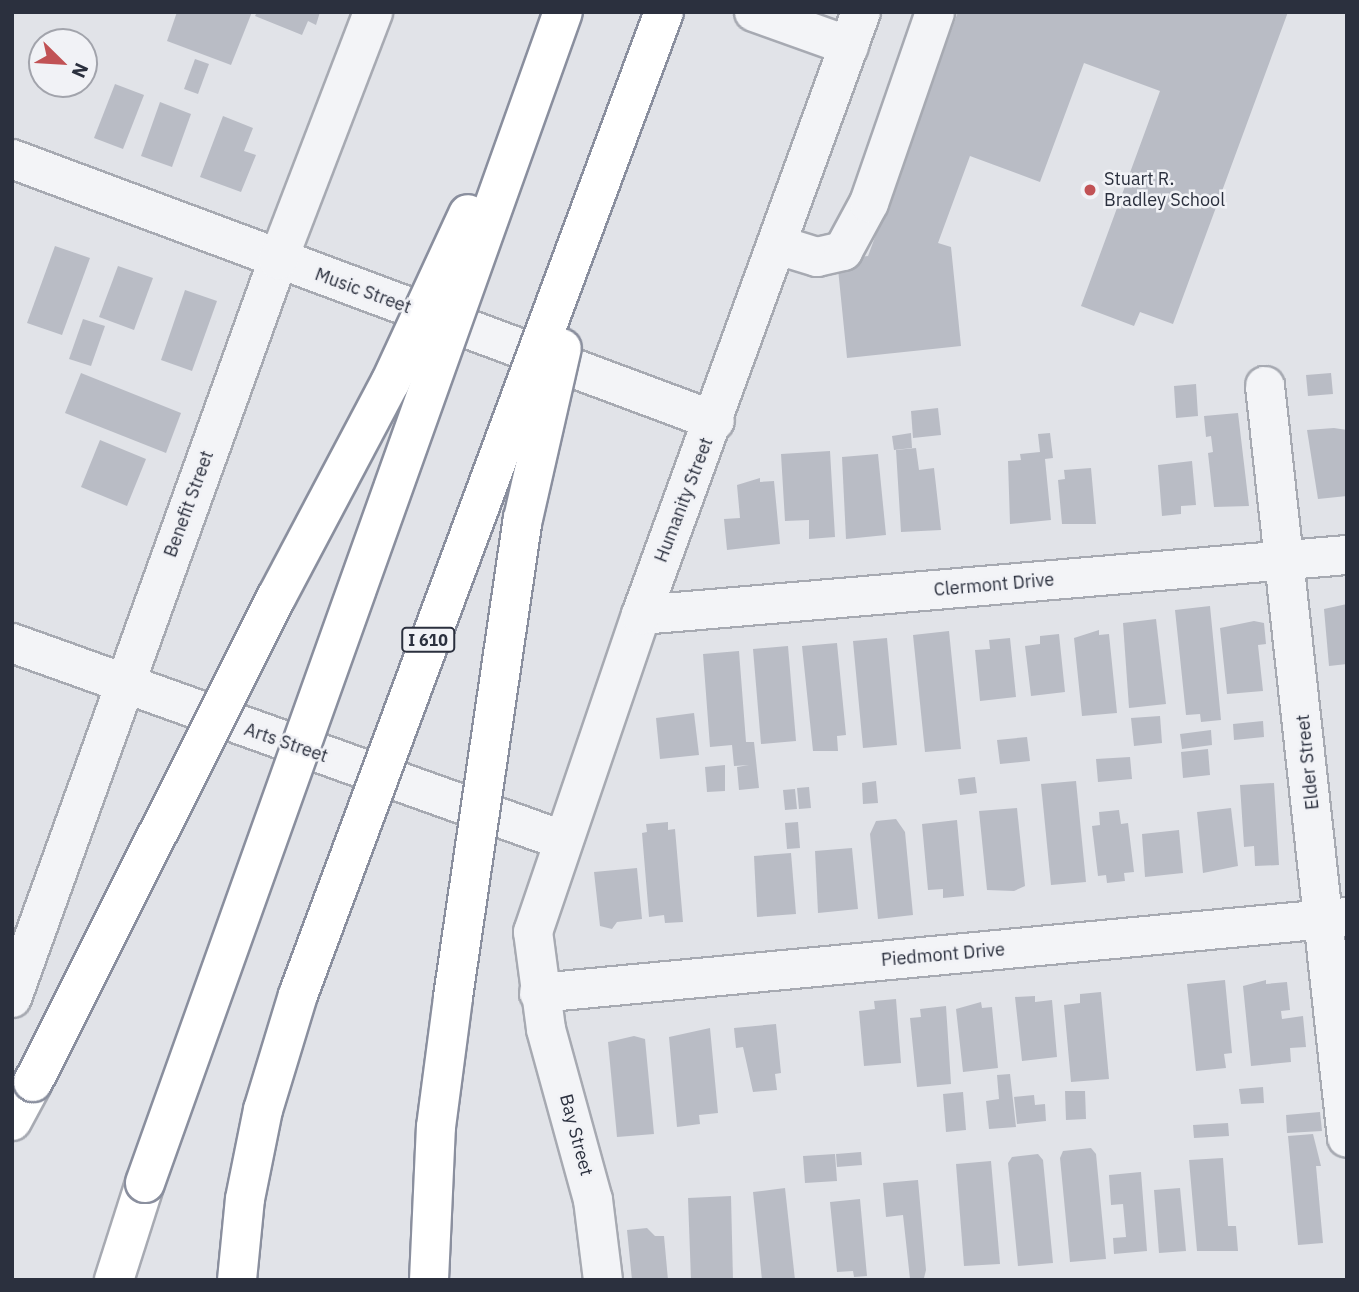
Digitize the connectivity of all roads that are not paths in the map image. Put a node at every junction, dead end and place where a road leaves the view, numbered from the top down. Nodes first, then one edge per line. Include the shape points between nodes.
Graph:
1 (373, 12) edge
2 (562, 12) edge
3 (666, 12) edge
4 (754, 12) edge
5 (934, 12) edge
6 (855, 29) edge
7 (12, 159) edge
8 (778, 246) junction
9 (278, 260) junction
10 (1265, 386) dead end
11 (715, 421) junction
12 (1347, 555) edge
13 (1286, 561) junction
14 (641, 615) junction
15 (12, 643) edge
16 (123, 686) junction
17 (562, 840) junction
18 (1336, 918) edge
19 (539, 993) junction
20 (12, 998) edge
21 (12, 1121) edge
22 (1347, 1138) edge
23 (114, 1280) edge
24 (237, 1280) edge
25 (429, 1280) edge
26 (603, 1280) edge

1 - 9 street, Benefit Street
2 - 21 highway, bridge via 390,383
2 - 23 highway, bridge
3 - 24 highway, I 610, bridge via 298,995 263,1110
3 - 25 highway, bridge via 555,371 537,445 453,997 435,1140
4 - 6 street
5 - 8 street via 869,203 843,251 817,257
6 - 8 street, Humanity Street
7 - 9 street, Music Street
8 - 11 street, Humanity Street
9 - 11 street, Music Street
9 - 16 street, Benefit Street
10 - 13 street, Elder Street
11 - 14 street, Humanity Street
12 - 13 street, Clermont Drive
13 - 14 street, Clermont Drive
13 - 18 street, Elder Street
14 - 17 street, Humanity Street
15 - 16 street, Arts Street
16 - 17 street, Arts Street
16 - 20 street, Benefit Street
17 - 19 street, Humanity Street via 533,932
18 - 19 street, Piedmont Drive
18 - 22 street, Elder Street
19 - 26 street, Bay Street via 593,1200

